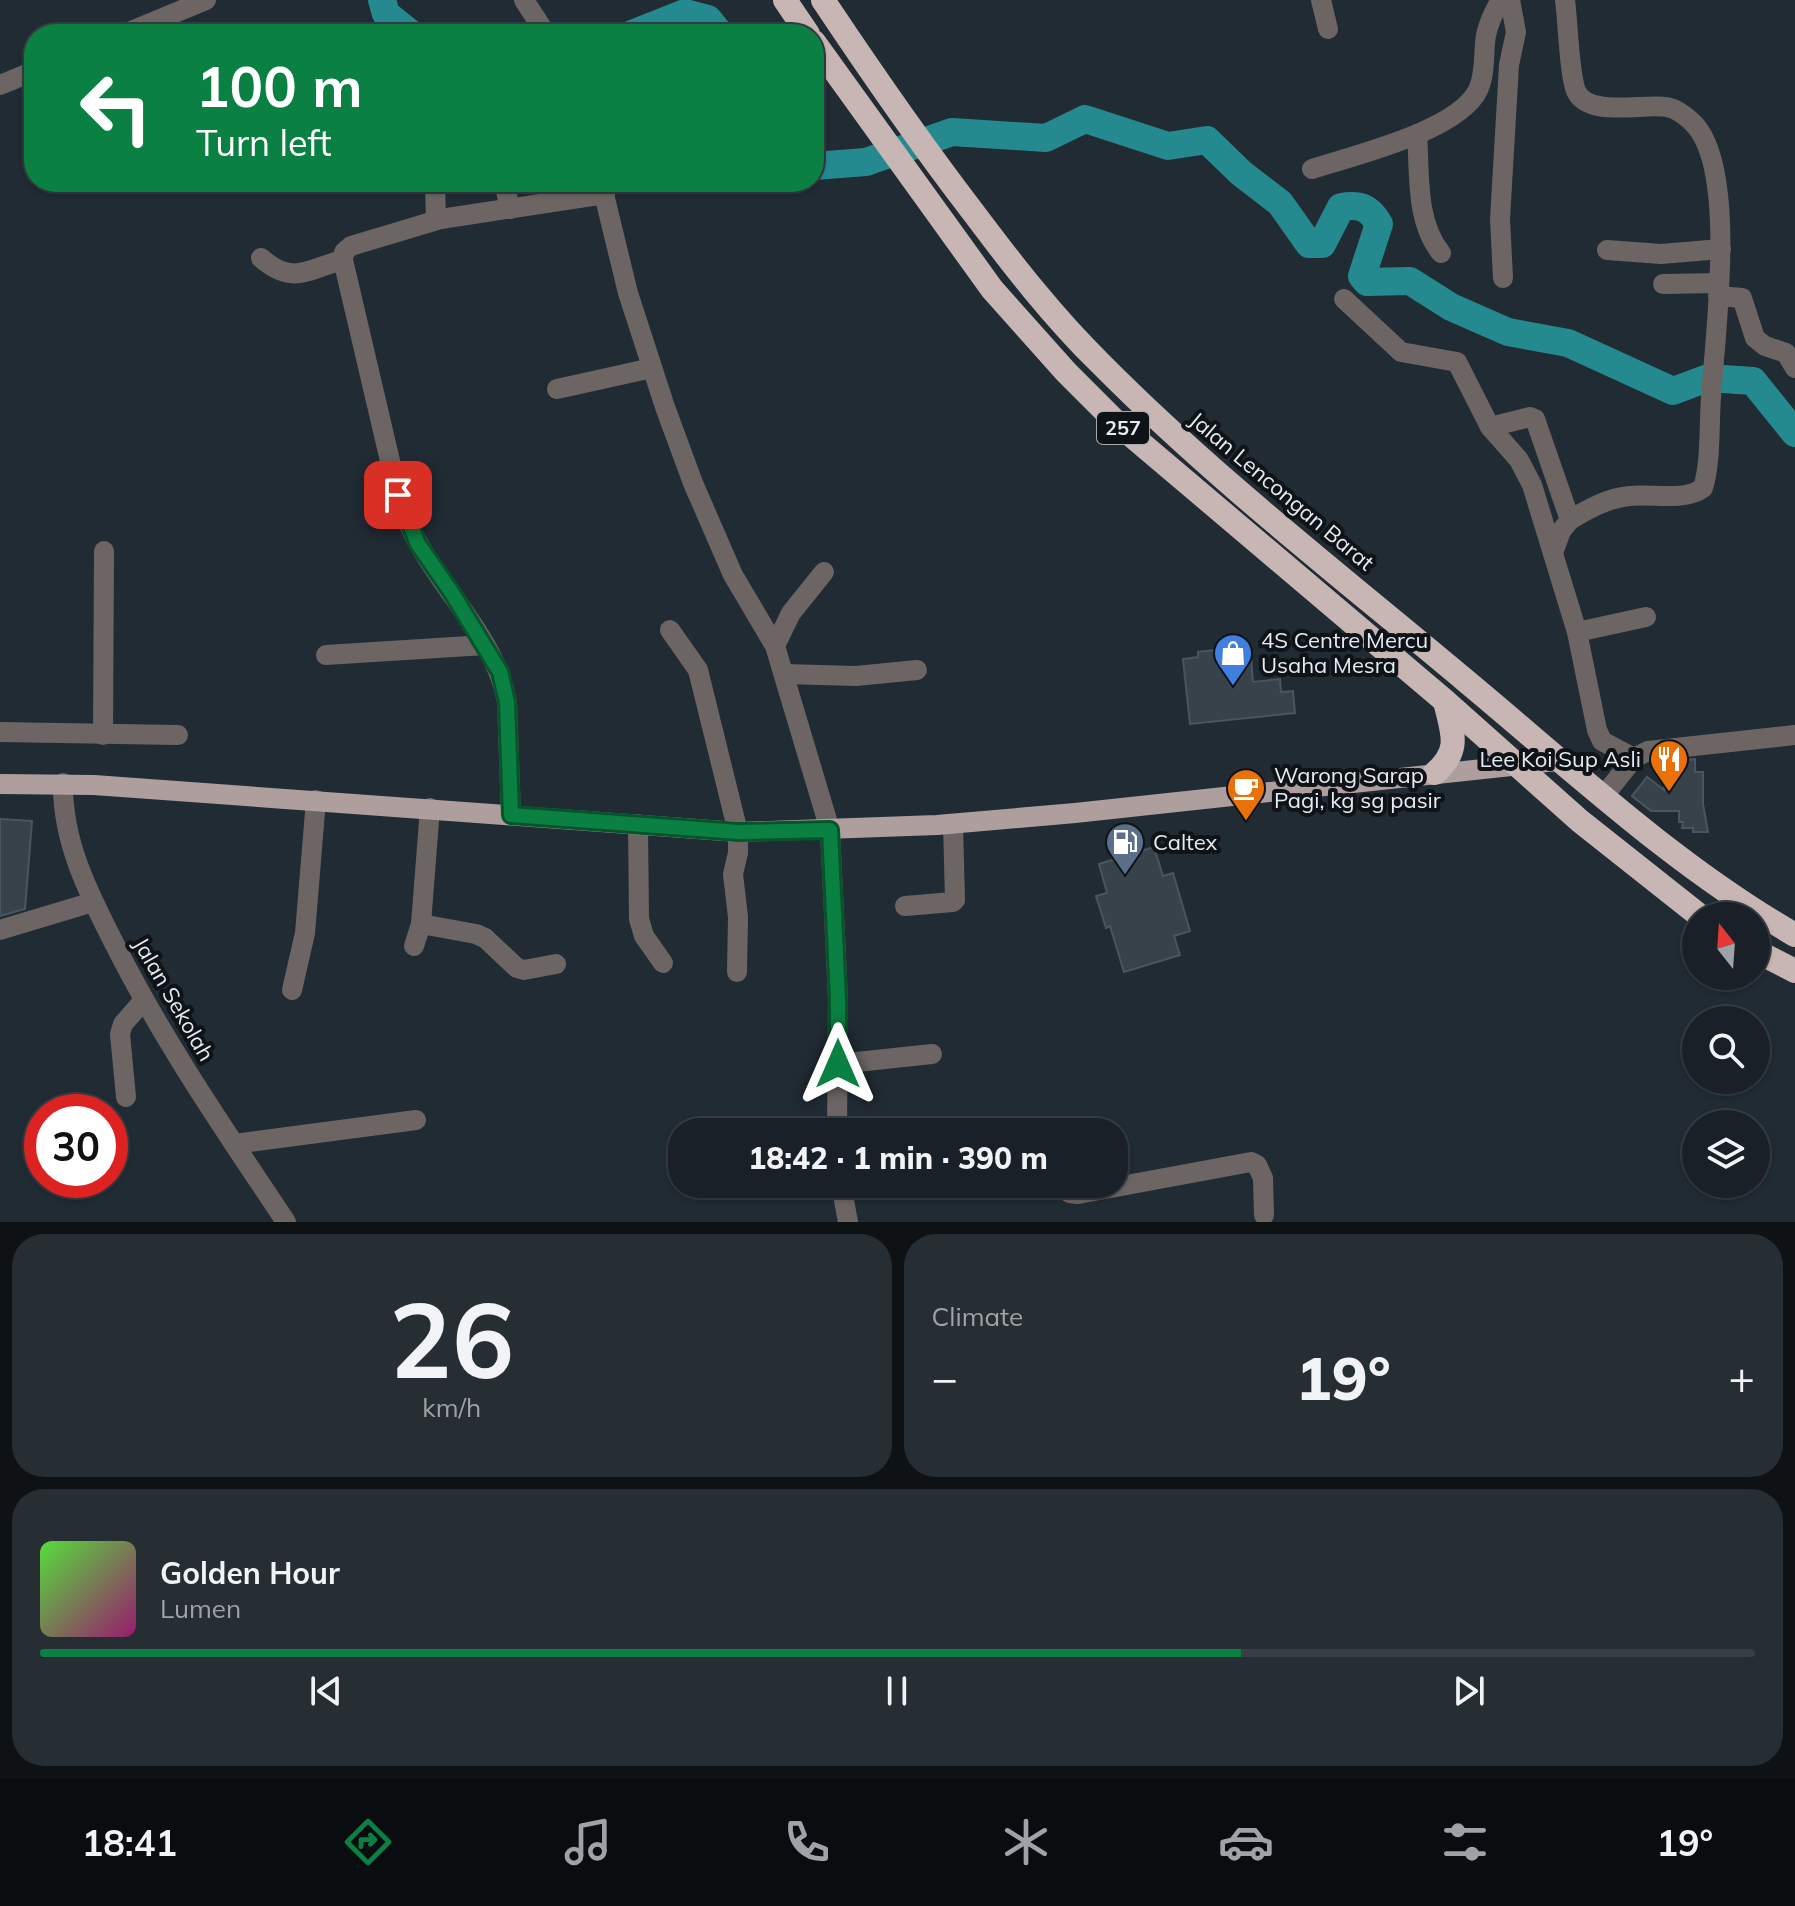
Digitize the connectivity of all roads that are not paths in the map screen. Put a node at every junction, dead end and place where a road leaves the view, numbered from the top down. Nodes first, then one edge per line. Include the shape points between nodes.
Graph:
1 (206, 0) edge
2 (524, 0) edge
3 (785, 0) edge
4 (823, 0) edge
5 (1321, 0) edge
6 (1501, 0) edge
7 (1510, 0) edge
8 (1565, 0) edge
9 (148, 24) edge
10 (540, 24) edge
11 (801, 24) edge
12 (1328, 29) dead end
13 (824, 56) edge
14 (24, 75) edge
15 (0, 85) edge
16 (1417, 134) junction
17 (1312, 169) dead end
18 (435, 192) edge
19 (506, 192) edge
20 (585, 192) edge
21 (604, 192) edge
22 (510, 209) junction
23 (436, 220) junction
24 (1721, 249) junction
25 (1607, 250) dead end
26 (1441, 253) dead end
27 (261, 258) dead end
28 (343, 260) junction
29 (1503, 278) dead end
30 (1663, 284) dead end
31 (1718, 289) junction
32 (1344, 299) dead end
33 (652, 368) junction
34 (1795, 368) edge
35 (557, 389) dead end
36 (1490, 427) junction
37 (1570, 520) junction
38 (1554, 550) junction
39 (104, 551) dead end
40 (824, 572) dead end
41 (1646, 617) dead end
42 (670, 630) dead end
43 (1577, 632) junction
44 (485, 645) junction
45 (775, 646) junction
46 (326, 655) dead end
47 (917, 670) dead end
48 (785, 674) junction
49 (1445, 701) junction
50 (0, 732) edge
51 (103, 735) junction
52 (178, 735) dead end
53 (1795, 735) edge
54 (1634, 758) junction
55 (1557, 761) junction
56 (1518, 765) junction
57 (1435, 773) junction
58 (63, 783) junction
59 (0, 784) edge
60 (1602, 798) junction
61 (316, 800) junction
62 (430, 808) junction
63 (511, 815) junction
64 (638, 824) junction
65 (953, 824) junction
66 (830, 830) junction
67 (738, 832) junction
68 (93, 902) junction
69 (1682, 902) edge
70 (905, 906) dead end
71 (421, 924) junction
72 (0, 930) edge
73 (1795, 935) edge
74 (414, 946) dead end
75 (1770, 958) edge
76 (663, 963) dead end
77 (556, 964) dead end
78 (1795, 971) edge
79 (737, 972) dead end
80 (292, 990) dead end
81 (143, 1001) junction
82 (932, 1054) dead end
83 (838, 1064) junction
84 (126, 1094) edge
85 (837, 1118) edge
86 (416, 1120) dead end
87 (234, 1144) junction
88 (1128, 1185) edge
89 (844, 1198) edge
90 (1264, 1215) dead end
91 (286, 1222) edge
92 (848, 1222) edge

1 - 9 street
2 - 10 street
3 - 11 highway
4 - 55 highway, Jalan Lencongan Barat / 257 via 1024,279 1098,361 1207,464
5 - 12 street
6 - 16 street via 1486,36 1483,76 1470,102
7 - 29 street via 1516,32 1509,65 1500,219
8 - 24 street via 1575,86 1583,100 1598,106 1669,107 1701,131 1715,172
13 - 49 highway, 257 via 992,289 1066,372 1118,424
14 - 15 street
16 - 17 street
16 - 26 street via 1423,215
18 - 23 street
19 - 22 street
20 - 22 street
21 - 33 street
22 - 23 street
23 - 28 street via 351,246
24 - 25 street via 1661,254
24 - 31 street
27 - 28 street via 291,275
28 - 44 street via 408,523
30 - 31 street
31 - 34 street via 1742,298 1755,338 1786,353
31 - 37 street via 1703,488 1690,494 1625,496
32 - 36 street via 1401,352 1457,362
33 - 35 street
33 - 45 street via 733,575
36 - 37 street via 1535,419
36 - 38 street via 1526,471
37 - 38 street
38 - 43 street
39 - 51 street
40 - 45 street via 791,613
41 - 43 street
42 - 67 street via 698,670
43 - 54 street via 1597,730 1602,741
44 - 46 street
44 - 63 street via 500,672 507,702
45 - 48 street
47 - 48 street via 856,676
48 - 66 street
49 - 56 highway, 257
49 - 57 highway via 1453,749
50 - 51 street
51 - 52 street
53 - 54 street via 1664,749
54 - 60 street
55 - 56 main road
55 - 60 highway, Jalan Lencongan Barat / 257
56 - 57 main road
56 - 69 highway, 257
57 - 65 main road
58 - 59 main road
58 - 61 main road
58 - 68 street, Jalan Sekolah via 70,839
60 - 73 highway, Jalan Lencongan Barat / 257 via 1704,877
61 - 62 main road
61 - 80 street via 305,933
62 - 63 main road
62 - 71 street
63 - 64 main road
64 - 67 main road
64 - 76 street via 639,919
65 - 66 main road
65 - 70 street via 955,900
66 - 67 main road
66 - 83 street
67 - 79 street via 733,874
68 - 72 street
68 - 81 street, Jalan Sekolah
71 - 74 street
71 - 77 street via 485,938 517,968
75 - 78 highway
81 - 84 street via 120,1034
81 - 87 street, Jalan Sekolah
82 - 83 street
83 - 85 street
86 - 87 street
87 - 91 street, Jalan Sekolah
88 - 90 street via 1251,1162 1263,1178
89 - 92 street

